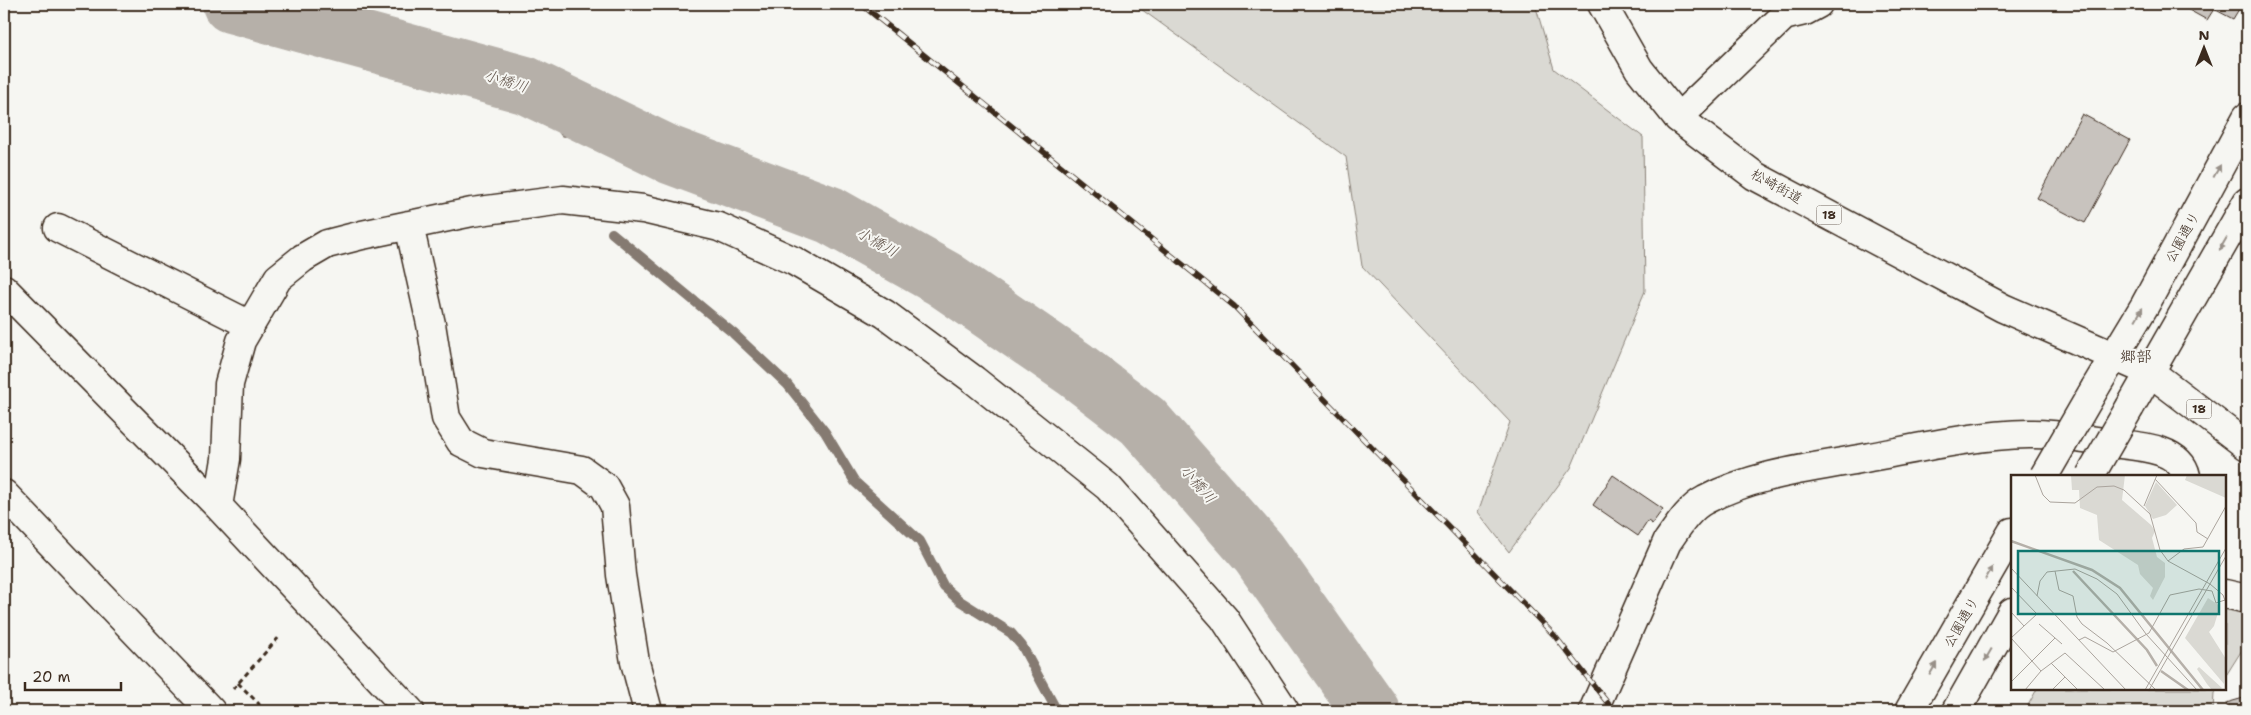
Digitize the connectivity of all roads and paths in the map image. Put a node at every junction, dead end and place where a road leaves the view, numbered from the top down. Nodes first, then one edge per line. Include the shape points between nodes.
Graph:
1 (1602, 4) edge
2 (1818, 4) edge
3 (2247, 116) edge
4 (1678, 118) junction
5 (2247, 202) edge
6 (409, 225) junction
7 (58, 228) dead end
8 (7, 299) edge
9 (250, 325) junction
10 (2115, 356) junction
11 (2150, 372) junction
12 (2247, 446) edge
13 (2045, 475) edge
14 (2091, 475) edge
15 (2186, 475) edge
16 (4, 494) edge
17 (218, 506) junction
18 (2011, 534) edge
19 (2226, 594) edge
20 (2247, 599) edge
21 (2011, 614) edge
22 (280, 636) dead end
23 (238, 683) junction
24 (219, 704) edge
25 (259, 711) edge
26 (410, 711) edge
27 (648, 711) edge
28 (1285, 711) edge
29 (1593, 711) edge
30 (1909, 711) edge
31 (1956, 711) edge

1 - 4 street, 松崎街道 / 18 via 1639,69
2 - 4 street via 1784,16
10 -> 3 street, 公園通り
4 - 10 street, 松崎街道 / 18 via 1755,176 2003,308
5 -> 11 street
6 - 9 street via 327,244 303,258 278,278
6 - 27 street via 431,324 446,418 461,442 483,453 582,470 604,486 615,506 634,662
6 - 28 street via 472,212 564,200 643,208 719,227 794,262 885,314 1108,487 1224,618
7 - 9 street
8 - 17 street
9 - 17 street via 229,384 226,459
10 - 11 street, 18
10 - 13 street, 公園通り, bridge
11 - 12 street, 18
11 - 14 street, bridge
15 - 29 street via 2168,454 2143,446 2031,434 1971,438 1794,471 1755,480 1703,500 1667,542
16 - 24 street
17 - 26 street
30 -> 18 street, 公園通り
19 - 20 street
21 -> 31 street
22 - 23 path
23 - 24 path
23 - 25 path via 259,704

